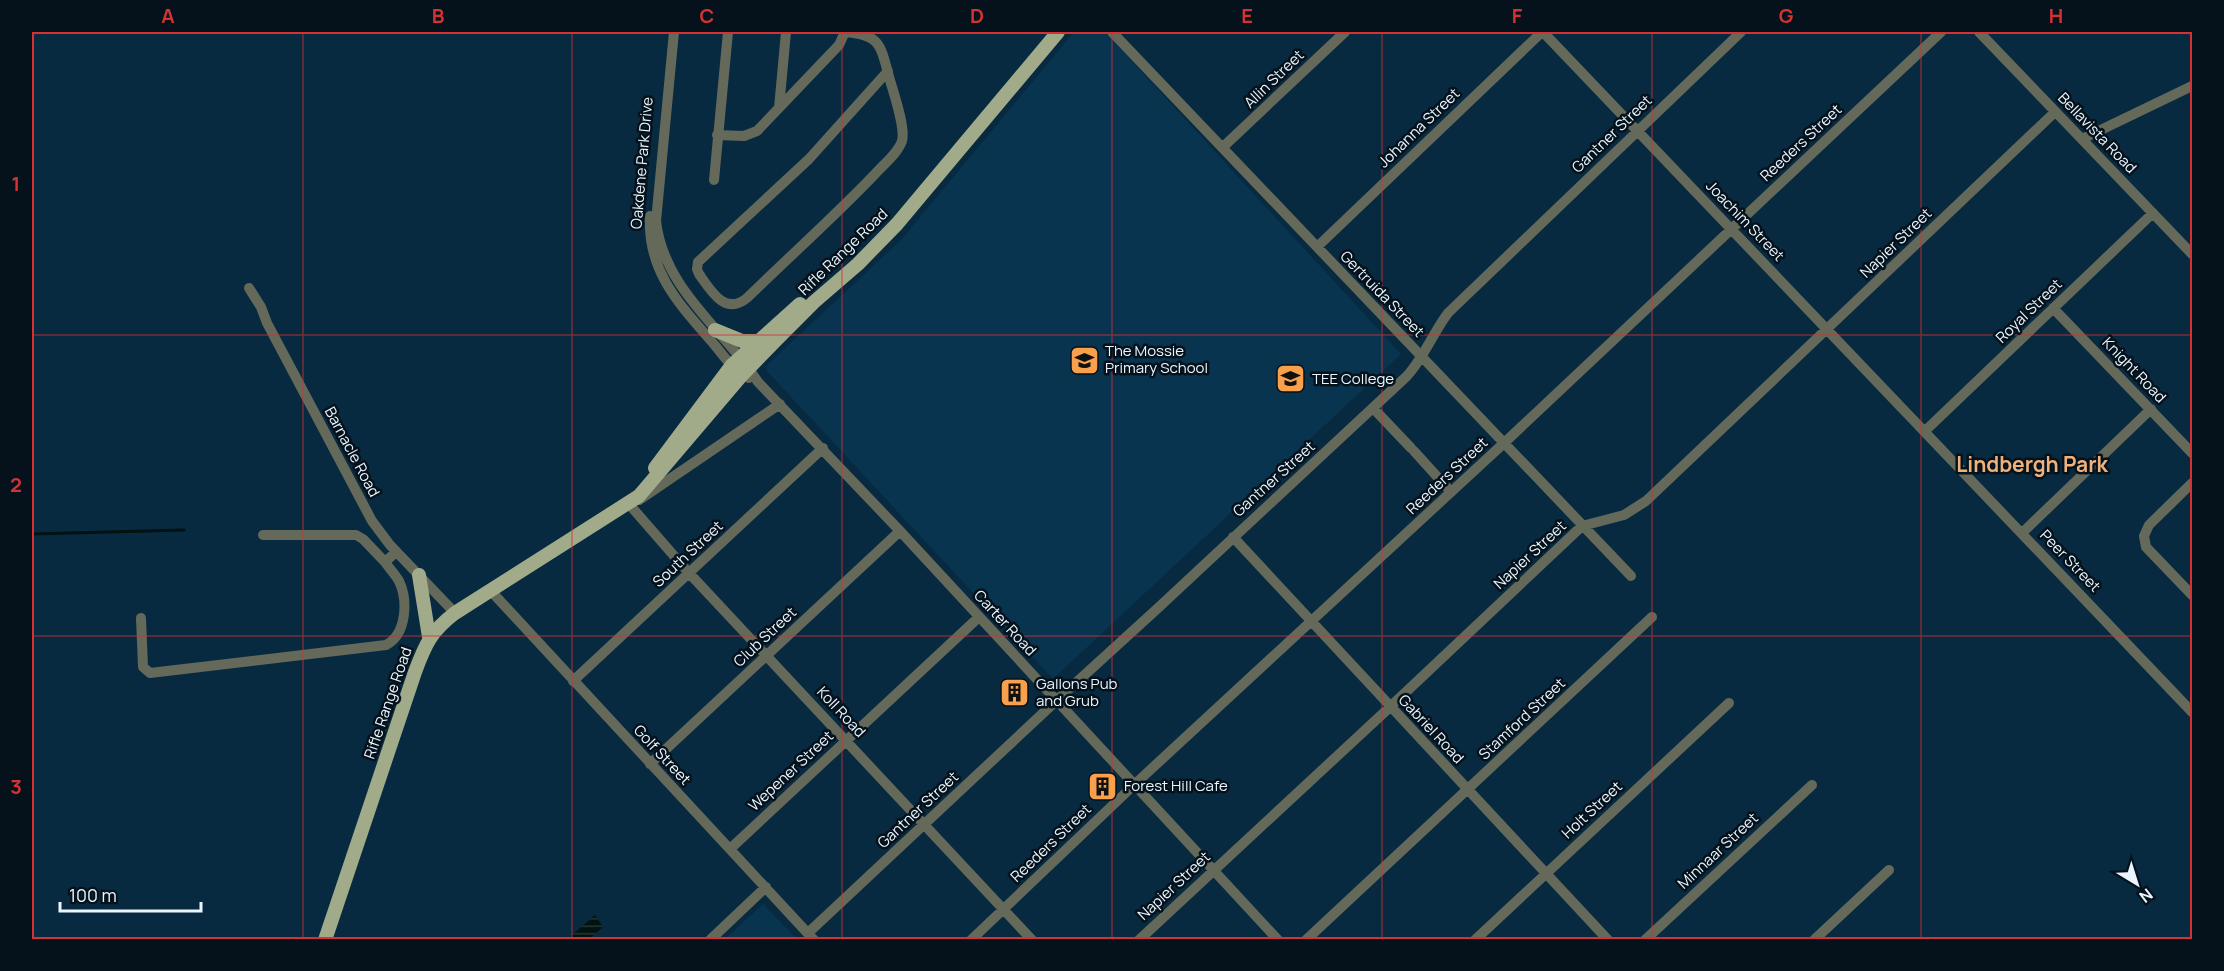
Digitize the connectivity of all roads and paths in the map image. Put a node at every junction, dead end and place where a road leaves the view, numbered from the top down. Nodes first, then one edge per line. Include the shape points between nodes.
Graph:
1 (669, 32) edge
2 (674, 32) edge
3 (728, 32) edge
4 (786, 32) edge
5 (845, 32) edge
6 (1050, 32) edge
7 (1058, 32) edge
8 (1112, 32) edge
9 (1345, 32) edge
10 (1543, 32) edge
11 (1741, 32) edge
12 (1941, 32) edge
13 (1979, 32) edge
14 (888, 71) junction
15 (2193, 86) edge
16 (779, 108) junction
17 (2055, 112) junction
18 (1637, 130) junction
19 (717, 135) junction
20 (2082, 139) junction
21 (1223, 147) junction
22 (714, 180) dead end
23 (2153, 213) junction
24 (1732, 229) junction
25 (1317, 247) junction
26 (2193, 254) edge
27 (661, 260) junction
28 (249, 288) dead end
29 (2054, 308) junction
30 (1827, 329) junction
31 (715, 330) junction
32 (756, 341) junction
33 (1422, 357) junction
34 (735, 361) junction
35 (746, 372) junction
36 (780, 404) junction
37 (1373, 408) junction
38 (2151, 409) junction
39 (1925, 431) junction
40 (1503, 444) junction
41 (823, 448) junction
42 (2193, 453) edge
43 (2193, 483) edge
44 (641, 490) junction
45 (1451, 492) junction
46 (630, 505) junction
47 (1582, 526) junction
48 (900, 531) junction
49 (2022, 532) junction
50 (263, 535) dead end
51 (1233, 537) junction
52 (396, 552) junction
53 (385, 562) junction
54 (689, 573) junction
55 (419, 575) junction
56 (1631, 576) dead end
57 (490, 590) junction
58 (2193, 595) edge
59 (455, 613) junction
60 (979, 617) junction
61 (1652, 617) dead end
62 (141, 618) dead end
63 (1312, 622) junction
64 (429, 637) junction
65 (768, 656) junction
66 (573, 681) junction
67 (1056, 700) junction
68 (1729, 703) dead end
69 (1390, 707) junction
70 (2193, 712) edge
71 (846, 740) junction
72 (650, 764) junction
73 (1135, 784) junction
74 (1812, 785) dead end
75 (1467, 790) junction
76 (925, 824) junction
77 (730, 849) junction
78 (1214, 869) junction
79 (1889, 870) dead end
80 (1546, 873) junction
81 (766, 888) junction
82 (1004, 909) junction
83 (811, 936) edge
84 (325, 939) edge
85 (710, 939) edge
86 (971, 939) edge
87 (1032, 939) edge
88 (1139, 939) edge
89 (1278, 939) edge
90 (1306, 939) edge
91 (1475, 939) edge
92 (1608, 939) edge
93 (1645, 939) edge
94 (1814, 939) edge

1 - 27 street, Oakdene Park Drive via 650,212 650,235
2 - 27 street, Oakdene Park Drive via 656,221
3 - 19 street
4 - 16 street
5 - 14 street via 873,38 880,46
5 - 16 street via 839,45
6 - 32 main road, Rifle Range Road via 871,243
7 - 35 main road, Rifle Range Road via 897,224
8 - 21 street, Gertruida Street
9 - 21 street, Allin Street
10 - 18 street, Joachim Street
10 - 25 street, Johanna Street
11 - 18 street, Gantner Street
12 - 24 street, Reeders Street
13 - 17 street, Bellavista Road
14 - 14 street via 902,130 897,150 747,298 736,304 721,301 699,274 698,262 809,159
15 - 20 street
16 - 19 street via 754,133
17 - 20 street, Bellavista Road
17 - 30 street, Napier Street
18 - 24 street, Joachim Street
18 - 33 street, Gantner Street via 1448,313
19 - 22 street
20 - 23 street, Bellavista Road
21 - 25 street, Gertruida Street
23 - 26 street, Bellavista Road
23 - 29 street, Royal Street
24 - 30 street, Joachim Street
24 - 40 street, Reeders Street
25 - 33 street, Gertruida Street
27 - 31 street, Oakdene Park Drive
27 - 34 street, Oakdene Park Drive via 665,282 680,306
28 - 52 street, Barnacle Road via 372,520
29 - 38 street, Knight Road
29 - 39 street, Royal Street
30 - 39 street, Joachim Street
30 - 47 street, Napier Street via 1646,501 1624,515
31 - 32 main road via 742,341
31 - 34 street, Oakdene Park Drive
32 - 34 main road, Rifle Range Road
33 - 37 street, Gantner Street
33 - 40 street, Gertruida Street
34 - 35 street, Oakdene Park Drive
34 - 44 main road, Rifle Range Road
35 - 36 street, Carter Road
35 - 44 main road, Rifle Range Road
36 - 41 street, Carter Road
36 - 46 street, Rifle Range Road
37 - 45 street
37 - 51 street, Gantner Street
38 - 42 street, Knight Road
38 - 49 street
39 - 49 street, Peer Street
40 - 45 street, Reeders Street
40 - 47 street, Gertruida Street
41 - 48 street, Carter Road
41 - 54 street, South Street
43 - 58 street via 2149,525 2144,536 2146,547
44 - 46 main road
45 - 63 street, Reeders Street
46 - 54 street, Koll Road
46 - 57 main road, Rifle Range Road
47 - 56 street, Gertruida Street
47 - 69 street, Napier Street
48 - 60 street, Carter Road
48 - 65 street, Club Street
49 - 70 street, Peer Street
50 - 53 street via 356,535
51 - 63 street, Gabriel Road
51 - 67 street, Gantner Street
52 - 53 street
52 - 55 street, Barnacle Road
53 - 62 street via 398,580 404,609 398,634 386,645 150,673 143,667
54 - 65 street, Koll Road
54 - 66 street, South Street
55 - 59 street, Barnacle Road
55 - 64 main road
57 - 59 main road, Rifle Range Road
57 - 66 street, Golf Street
59 - 64 main road, Rifle Range Road
60 - 67 street, Carter Road
60 - 71 street, Wepener Street
61 - 75 street, Stamford Street
63 - 69 street, Gabriel Road
63 - 73 street, Reeders Street
64 - 84 main road, Rifle Range Road
65 - 71 street, Koll Road
65 - 72 street, Club Street
66 - 72 street, Golf Street
67 - 73 street, Carter Road
67 - 76 street, Gantner Street
68 - 80 street, Holt Street
69 - 75 street, Gabriel Road
69 - 78 street, Napier Street
71 - 76 street, Koll Road
71 - 77 street, Wepener Street
72 - 77 street, Golf Street
73 - 78 street, Carter Road
73 - 82 street, Reeders Street
74 - 93 street, Minnaar Street
75 - 80 street, Gabriel Road
75 - 90 street, Stamford Street
76 - 82 street, Koll Road
76 - 83 street, Gantner Street
77 - 81 street, Golf Street
78 - 88 street, Napier Street
78 - 89 street, Carter Road
79 - 94 street
80 - 91 street, Holt Street
80 - 92 street, Gabriel Road
81 - 83 street, Golf Street
81 - 85 street
82 - 86 street, Reeders Street
82 - 87 street, Koll Road

